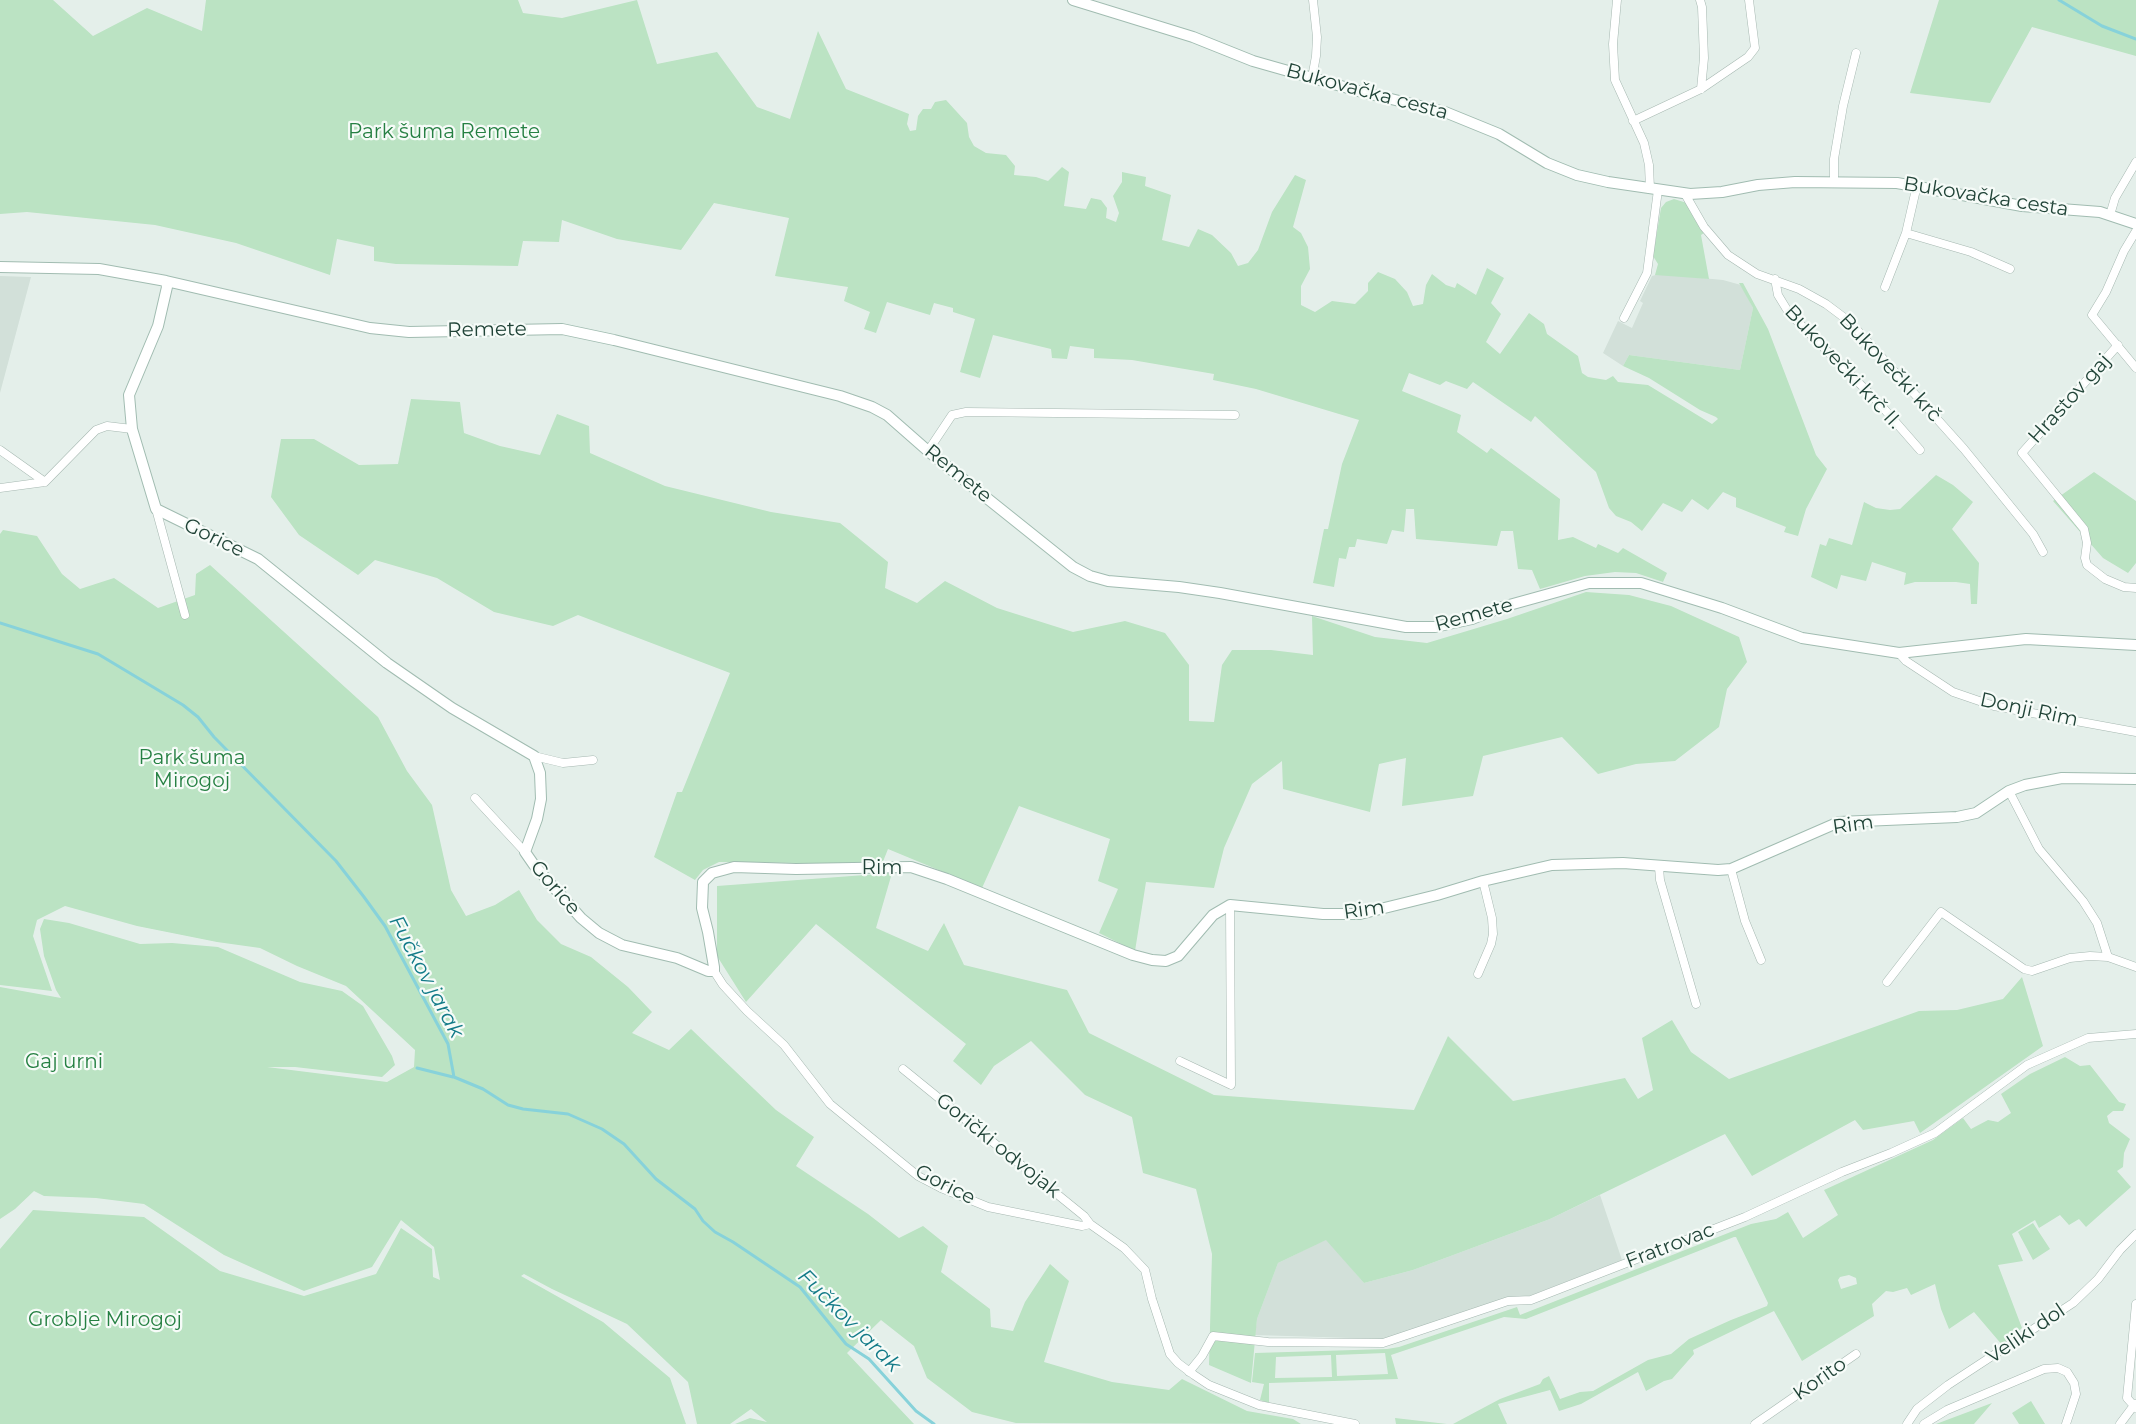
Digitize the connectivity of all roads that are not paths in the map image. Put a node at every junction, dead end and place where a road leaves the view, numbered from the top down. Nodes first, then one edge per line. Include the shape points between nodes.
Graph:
1 (1073, 0) edge
2 (1313, 0) edge
3 (1617, 0) edge
4 (1700, 0) edge
5 (1749, 0) edge
6 (1856, 52) dead end
7 (1312, 78) junction
8 (1701, 89) junction
9 (1633, 121) junction
10 (2136, 162) edge
11 (1834, 182) junction
12 (1917, 185) junction
13 (1654, 189) junction
14 (1685, 194) junction
15 (2110, 214) junction
16 (2136, 224) edge
17 (2136, 231) edge
18 (1906, 232) junction
19 (0, 267) edge
20 (2010, 269) dead end
21 (1775, 279) junction
22 (166, 281) junction
23 (1885, 287) dead end
24 (1624, 318) dead end
25 (2118, 345) junction
26 (2136, 368) edge
27 (1235, 415) dead end
28 (132, 429) junction
29 (0, 450) edge
30 (1920, 450) dead end
31 (928, 451) junction
32 (45, 482) junction
33 (0, 488) edge
34 (156, 509) junction
35 (2043, 552) dead end
36 (2136, 588) edge
37 (185, 615) dead end
38 (2136, 645) edge
39 (1899, 653) junction
40 (2136, 732) edge
41 (534, 756) junction
42 (593, 760) dead end
43 (2136, 779) edge
44 (2008, 791) junction
45 (475, 798) dead end
46 (525, 852) junction
47 (1659, 867) junction
48 (1731, 869) junction
49 (1483, 881) junction
50 (1230, 905) junction
51 (2108, 957) junction
52 (1761, 960) dead end
53 (2136, 967) edge
54 (714, 971) junction
55 (1478, 974) dead end
56 (1887, 982) dead end
57 (1696, 1004) dead end
58 (2136, 1034) edge
59 (1180, 1061) dead end
60 (903, 1069) dead end
61 (1090, 1224) junction
62 (2136, 1234) edge
63 (2136, 1304) edge
64 (1856, 1354) dead end
65 (1189, 1372) junction
66 (2135, 1406) edge
67 (1355, 1424) edge
68 (1755, 1424) edge
69 (1908, 1424) edge
70 (1924, 1424) edge
71 (2066, 1424) edge
72 (2120, 1424) edge

1 - 7 street, Bukovačka cesta
2 - 7 street via 1317,37
3 - 9 street via 1614,70 1617,87
4 - 8 street via 1704,58
5 - 8 street via 1755,48
6 - 11 street via 1834,159
7 - 13 street, Bukovačka cesta via 1445,112 1577,175
8 - 9 street
9 - 13 street via 1647,154
10 - 15 street
11 - 12 street, Bukovačka cesta
11 - 14 street, Bukovačka cesta via 1783,183
12 - 15 street, Bukovačka cesta via 2022,206
12 - 18 street
13 - 14 street, Bukovačka cesta
13 - 24 street via 1647,273
14 - 21 street, Bukovečki krč via 1720,248 1757,274
15 - 16 street, Bukovačka cesta
17 - 25 street, Hrastov gaj via 2092,315
18 - 20 street
18 - 23 street
19 - 22 street, Remete via 99,269
21 - 30 street, Bukovečki krč II. via 1778,295 1789,313
21 - 35 street, Bukovečki krč via 1826,304 1850,322 1957,441 2033,534
22 - 28 street, Gorice via 158,326 129,396
22 - 31 street, Remete via 370,328 409,332 562,329 614,340 872,407
25 - 26 street, Hrastov gaj
25 - 36 street, Hrastov gaj via 2022,453 2084,529 2087,565 2105,579
27 - 31 street via 966,412 952,415
28 - 32 street via 107,426 96,430
28 - 34 street, Gorice
29 - 32 street
31 - 39 street, Remete via 1073,567 1108,581 1220,593 1406,627 1435,627 1472,619 1589,583 1641,583 1802,638
32 - 33 street
34 - 37 street, Gorice
34 - 41 street, Gorice via 258,559 387,663 452,708
38 - 39 street, Remete via 2026,639
39 - 40 street, Donji Rim via 1953,692 1994,706
41 - 42 street, Gorice via 563,763
41 - 46 street, Gorice via 540,773 541,799
43 - 44 street, Rim via 2062,778
44 - 48 street, Rim via 1976,813 1957,817 1839,822
44 - 51 street via 2039,849 2084,901 2097,923
45 - 46 street, Gorice
46 - 54 street, Gorice via 566,902 599,933 622,945
47 - 48 street, Rim
47 - 49 street, Rim via 1623,863 1552,865
47 - 57 street
48 - 52 street
49 - 50 street, Rim via 1360,914
49 - 55 street via 1493,934
50 - 54 street, Rim via 1213,915 1178,956 1152,960 911,867 734,867 712,873 701,890
50 - 59 street via 1231,1085
51 - 53 street
51 - 56 street via 2070,958 2032,971 2024,969 1941,912
54 - 61 street, Gorice via 747,1011 784,1045 830,1104 918,1176 988,1207 1082,1226
58 - 65 street, Fratrovac via 2088,1038 2027,1065 1946,1126 1891,1154 1745,1217 1531,1300 1508,1301 1383,1343 1213,1336
60 - 61 street, Gorički odvojak
61 - 65 street via 1145,1269 1170,1354
62 - 69 street, Veliki dol via 2073,1303 1948,1385 1917,1409
63 - 66 street via 2127,1398
64 - 68 street, Korito
65 - 67 street via 1209,1385 1259,1405
66 - 72 street
70 - 71 street, Veliki dol via 1947,1410 2044,1369 2058,1368 2067,1372 2076,1394

